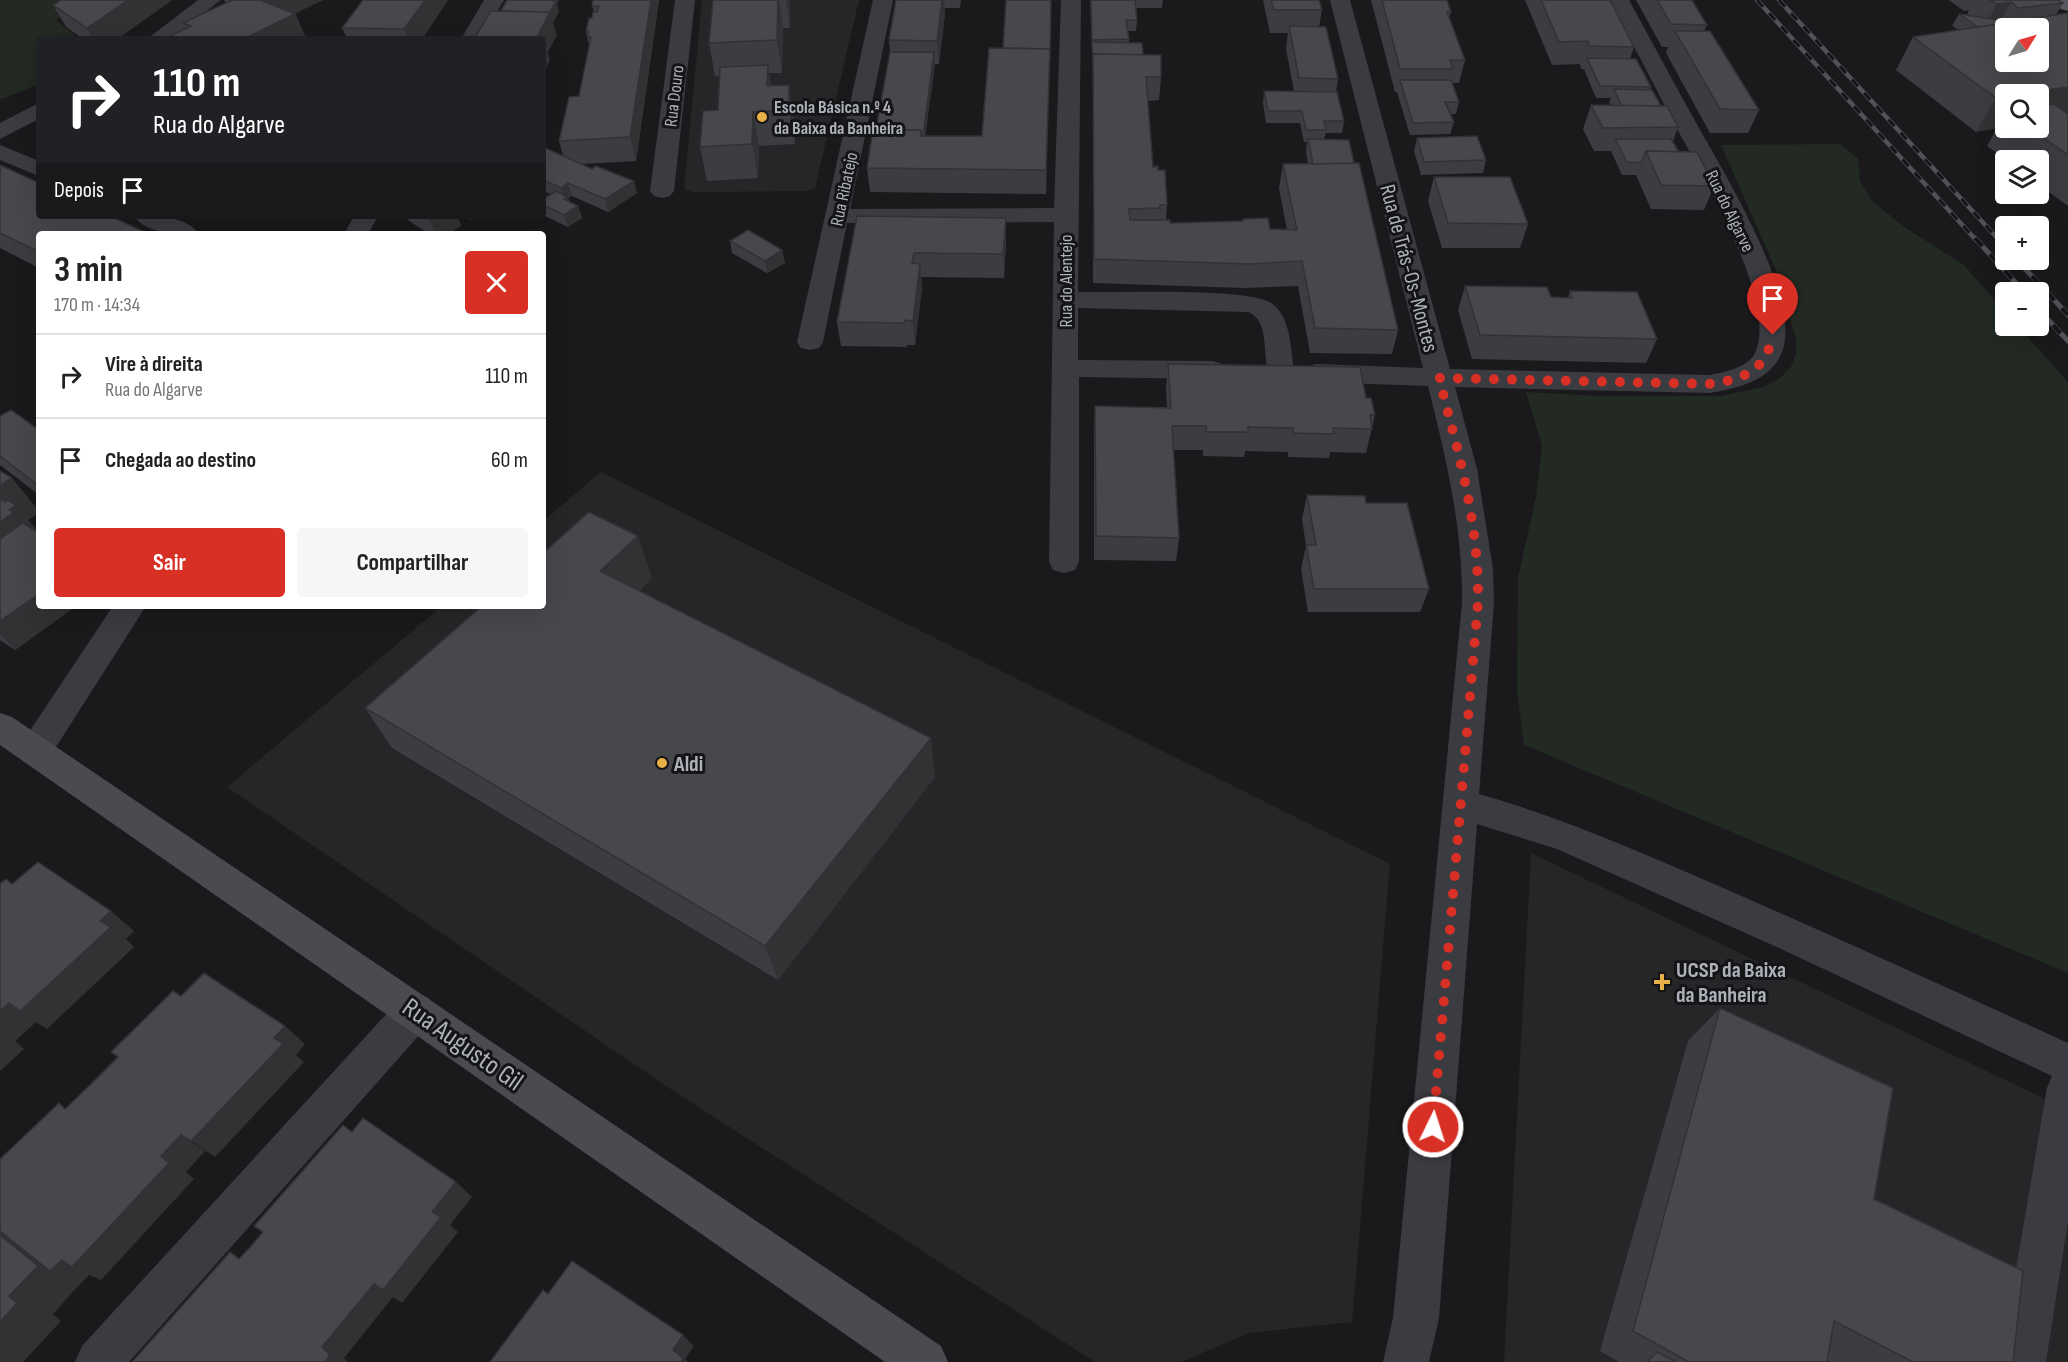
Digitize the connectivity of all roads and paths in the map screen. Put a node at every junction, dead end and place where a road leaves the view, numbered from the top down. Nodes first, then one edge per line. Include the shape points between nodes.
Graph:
1 (211, 0) edge
2 (494, 0) edge
3 (685, 0) edge
4 (883, 0) edge
5 (1071, 0) edge
6 (1340, 0) edge
7 (1619, 0) edge
8 (2061, 0) edge
9 (2068, 5) edge
10 (160, 36) edge
11 (473, 36) edge
12 (36, 112) edge
13 (0, 132) edge
14 (0, 152) edge
15 (36, 168) edge
16 (662, 191) dead end
17 (1066, 215) junction
18 (838, 216) junction
19 (153, 219) edge
20 (180, 231) edge
21 (1066, 300) junction
22 (810, 342) dead end
23 (1065, 368) junction
24 (1258, 371) junction
25 (1439, 378) junction
26 (1064, 562) dead end
27 (128, 609) edge
28 (0, 727) edge
29 (35, 751) junction
30 (1460, 804) junction
31 (415, 1011) junction
32 (2068, 1063) edge
33 (2068, 1088) edge
34 (98, 1362) edge
35 (925, 1362) edge
36 (1406, 1362) edge
37 (2023, 1362) edge

1 - 10 street
2 - 11 street
3 - 16 street, Rua Douro
4 - 18 street, Rua Ribatejo
5 - 17 street, Rua do Alentejo
6 - 25 street, Rua de Trás-Os-Montes
7 - 25 street, Rua do Algarve via 1748,245 1766,297 1773,335 1769,351 1748,374 1709,384
8 - 9 main road
12 - 13 street
14 - 15 street
17 - 18 street
17 - 21 street, Rua do Alentejo
18 - 22 street, Rua Ribatejo
19 - 20 street
21 - 23 street, Rua do Alentejo
21 - 24 street via 1254,305 1262,308 1272,321
23 - 24 street, Rua do Algarve
23 - 26 street, Rua do Alentejo
24 - 25 street, Rua do Algarve
25 - 30 street, Rua de Trás-Os-Montes via 1463,469 1479,567
27 - 29 street
28 - 29 main road, Rua Augusto Gil
29 - 31 main road, Rua Augusto Gil
30 - 32 street via 1570,838
30 - 36 street, Rua de Trás-Os-Montes via 1416,1318
31 - 34 street
31 - 35 main road, Rua Augusto Gil
33 - 37 street

